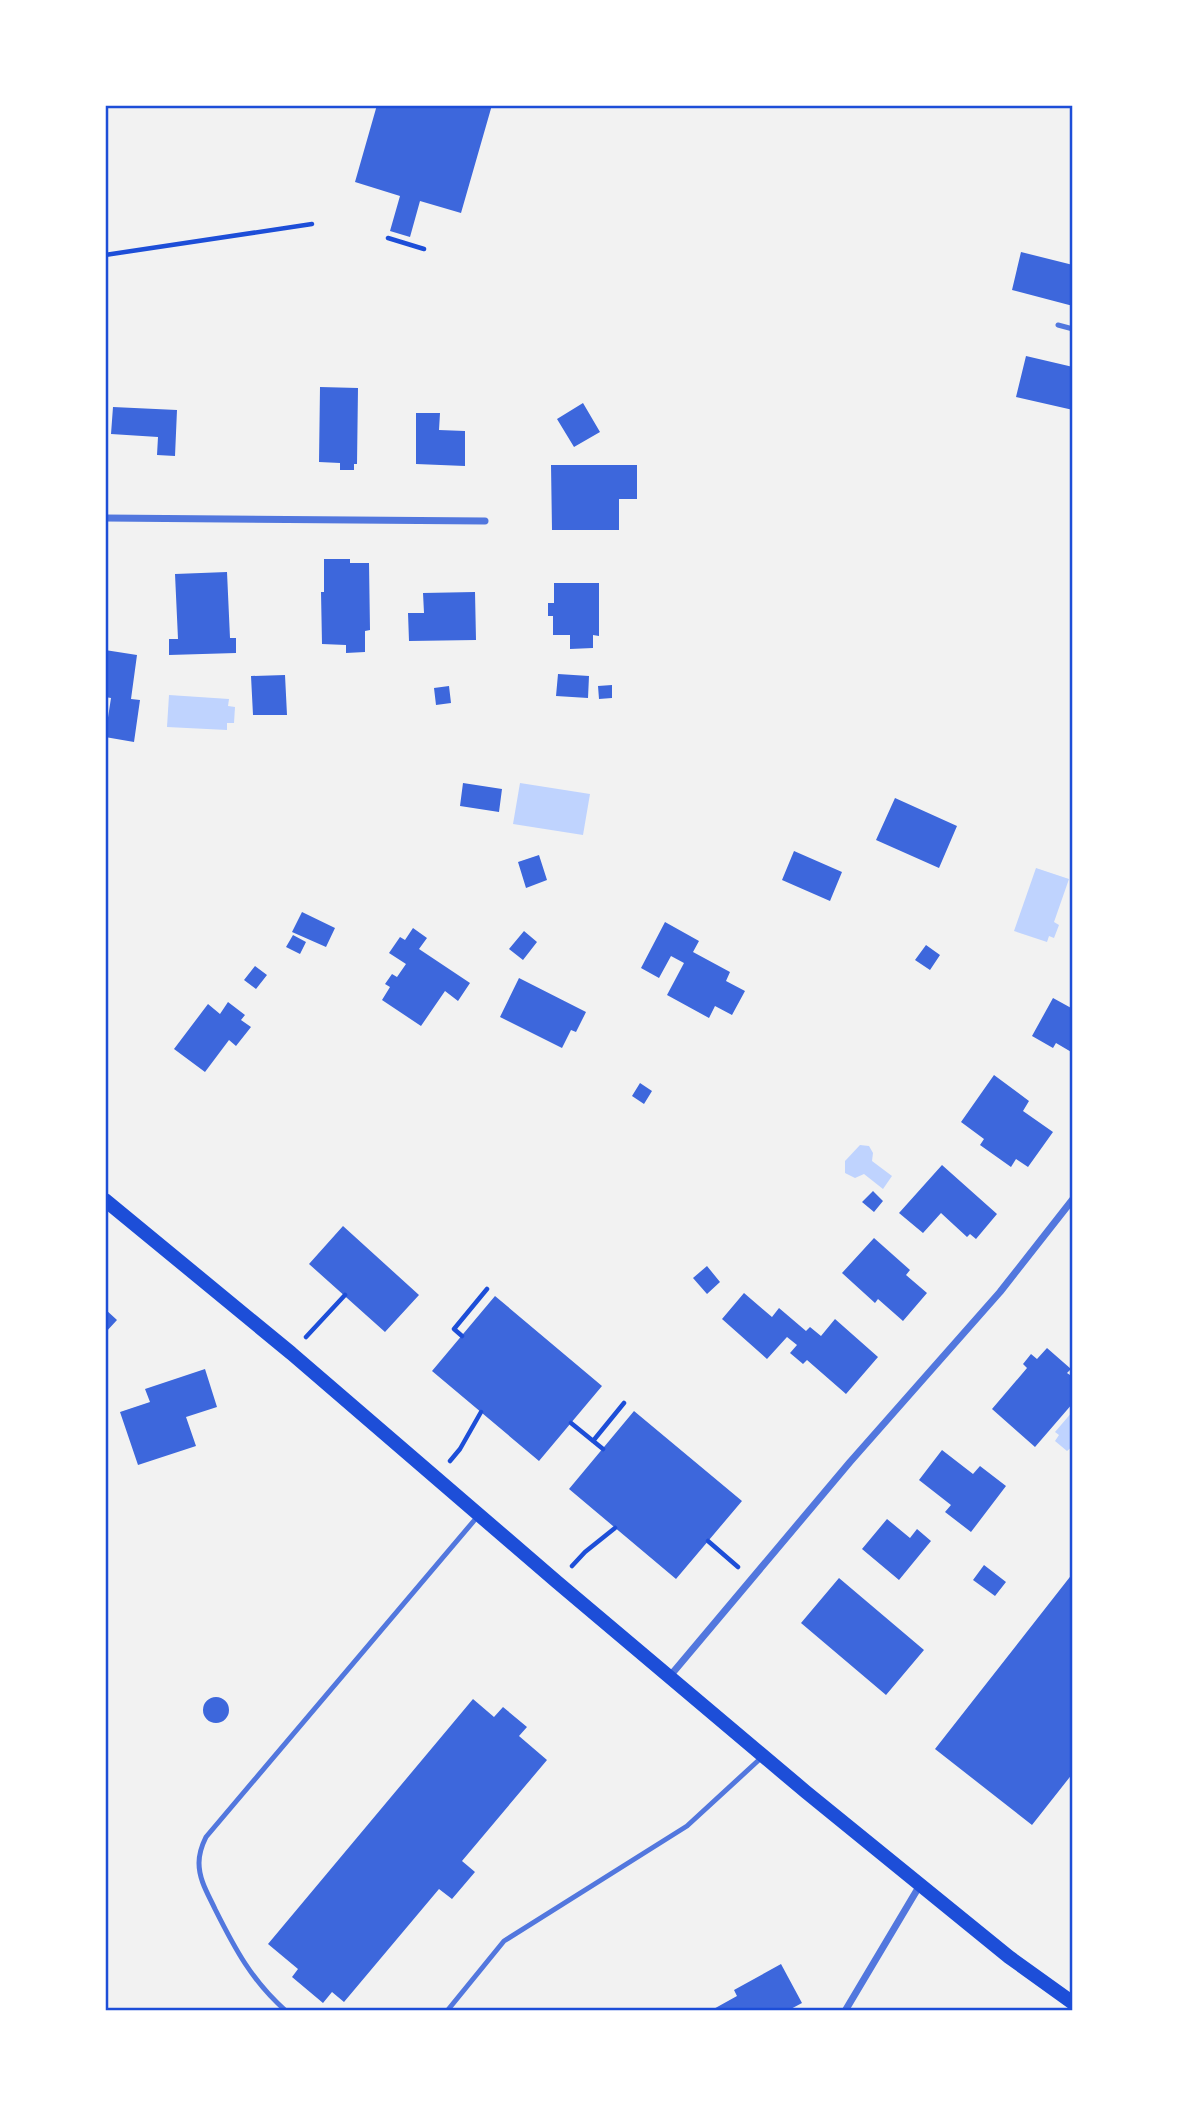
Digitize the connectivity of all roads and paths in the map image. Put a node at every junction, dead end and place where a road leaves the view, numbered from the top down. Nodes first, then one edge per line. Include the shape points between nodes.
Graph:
1 (312, 223) dead end
2 (388, 238) dead end
3 (424, 249) dead end
4 (105, 255) edge
5 (1058, 326) dead end
6 (1073, 329) edge
7 (105, 518) edge
8 (485, 521) dead end
9 (1073, 1199) edge
10 (105, 1200) edge
11 (487, 1289) dead end
12 (345, 1295) dead end
13 (462, 1336) dead end
14 (291, 1353) junction
15 (624, 1403) dead end
16 (481, 1412) dead end
17 (571, 1423) dead end
18 (593, 1441) junction
19 (603, 1449) dead end
20 (435, 1477) junction
21 (479, 1515) junction
22 (615, 1528) dead end
23 (708, 1541) dead end
24 (752, 1579) junction
25 (557, 1582) junction
26 (669, 1677) junction
27 (764, 1756) junction
28 (920, 1885) junction
29 (1073, 2003) edge
30 (286, 2011) edge
31 (447, 2011) edge
32 (845, 2011) edge

1 - 4 path
2 - 3 path
5 - 6 lane
7 - 8 street
9 - 24 street via 1000,1292
10 - 14 main road
11 - 13 path via 454,1329
12 - 14 path
14 - 20 main road
15 - 18 path
16 - 20 path via 460,1449
17 - 18 path
18 - 19 path
20 - 21 main road
21 - 25 main road
21 - 30 lane via 206,1837 201,1849 202,1881 239,1956
22 - 25 path
23 - 24 path
24 - 26 street
25 - 26 main road
26 - 27 main road
27 - 28 main road
27 - 31 lane via 687,1826 504,1941
28 - 29 main road
28 - 32 street

